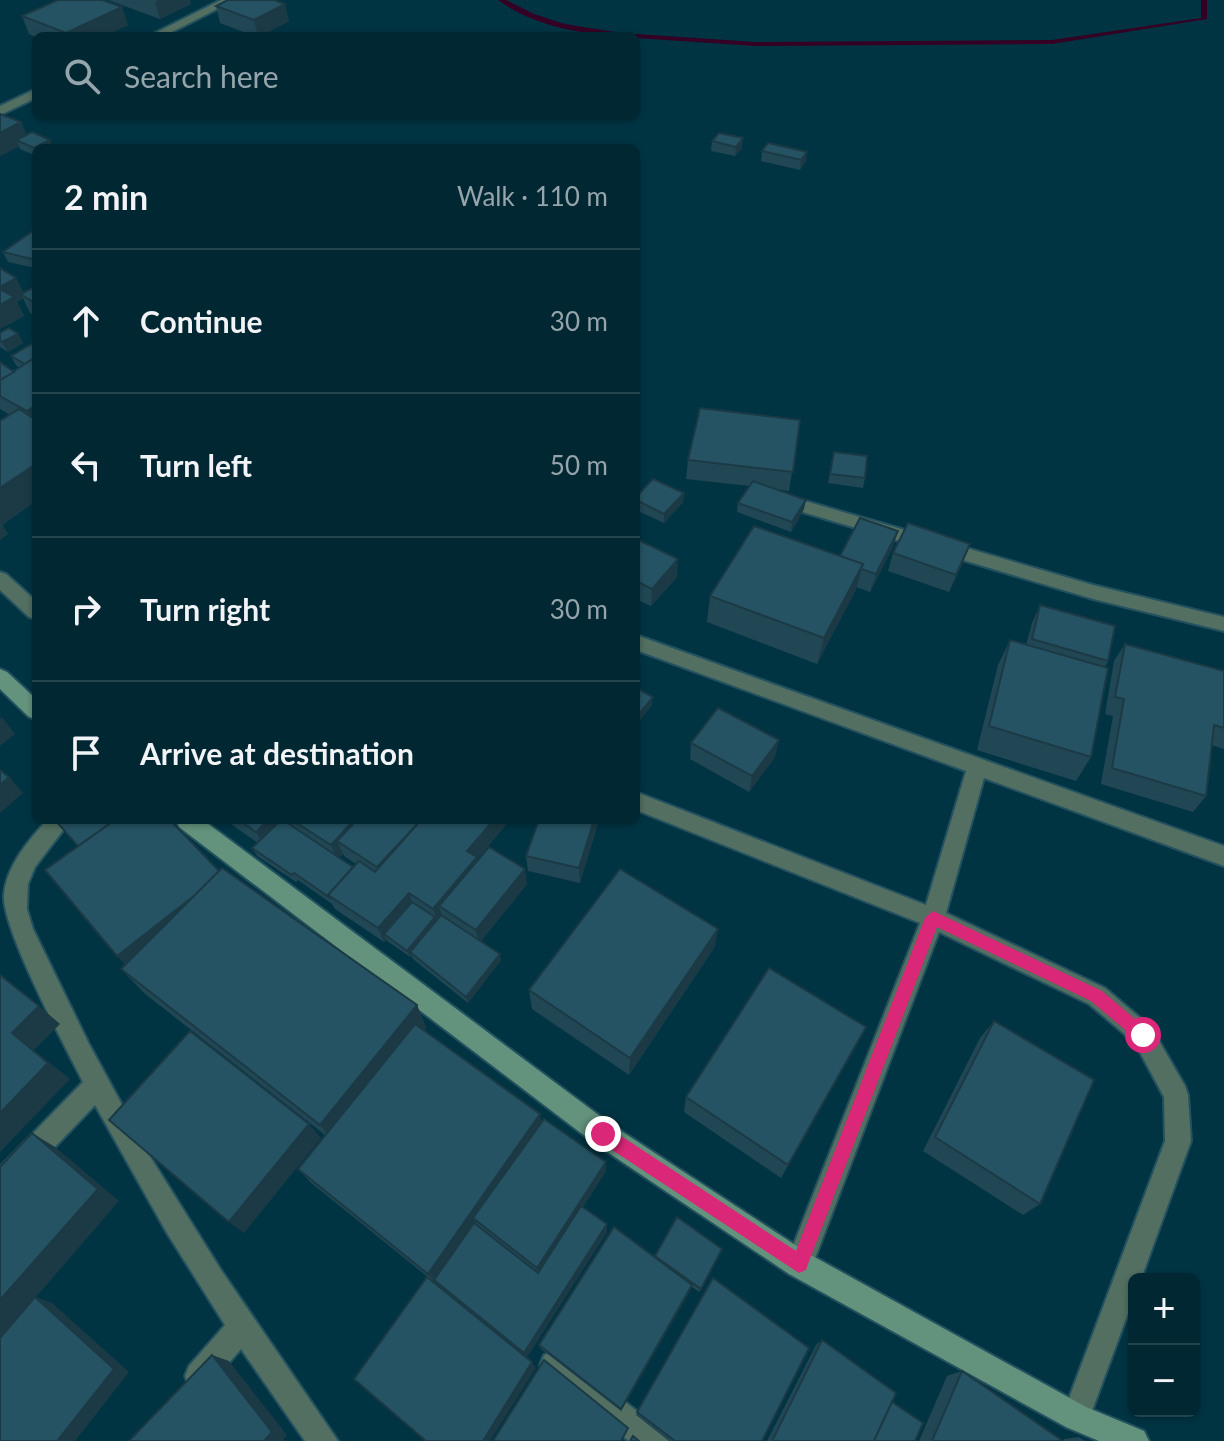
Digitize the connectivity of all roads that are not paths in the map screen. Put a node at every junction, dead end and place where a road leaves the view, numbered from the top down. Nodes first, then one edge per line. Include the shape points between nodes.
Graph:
1 (230, 0) edge
2 (163, 32) edge
3 (32, 95) edge
4 (0, 111) edge
5 (795, 504) edge
6 (0, 579) edge
7 (32, 608) edge
8 (1224, 624) edge
9 (640, 643) edge
10 (0, 677) edge
11 (32, 707) edge
12 (977, 767) junction
13 (640, 803) edge
14 (57, 824) edge
15 (192, 824) edge
16 (1224, 856) edge
17 (933, 918) junction
18 (98, 1084) junction
19 (0, 1186) edge
20 (799, 1264) junction
21 (241, 1328) junction
22 (554, 1365) edge
23 (180, 1396) edge
24 (1076, 1417) junction
25 (323, 1441) edge
26 (653, 1441) edge
27 (1134, 1441) edge

1 - 2 street
3 - 4 street
5 - 8 street via 1093,592
6 - 7 street
9 - 12 street
10 - 11 street
12 - 16 street
12 - 17 street
13 - 17 street
14 - 18 street via 17,881 16,909
15 - 20 street via 603,1134
17 - 20 street
17 - 24 street via 1097,996 1143,1035 1176,1095 1178,1141
18 - 19 street
18 - 21 street
20 - 24 street
21 - 23 street
21 - 25 street
22 - 26 street
24 - 27 street

